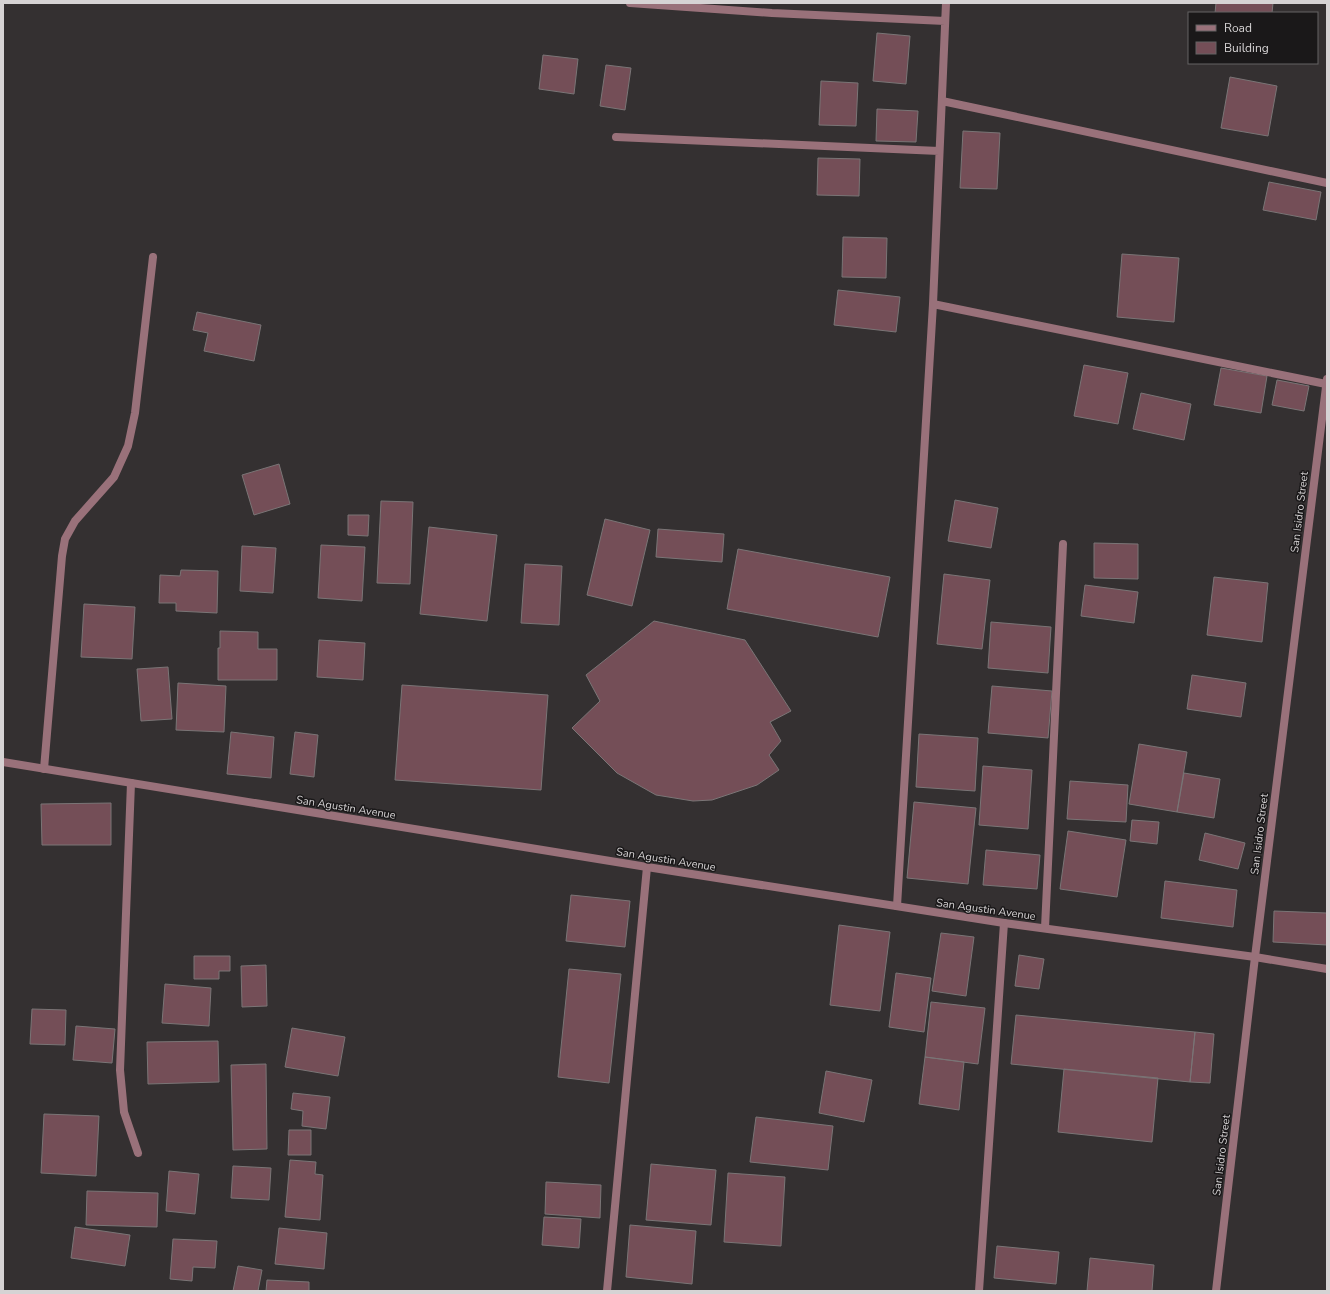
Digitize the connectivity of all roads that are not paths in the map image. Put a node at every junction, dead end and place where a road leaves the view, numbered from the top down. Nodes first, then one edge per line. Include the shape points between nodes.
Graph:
1 (630, 3) edge
2 (946, 3) edge
3 (945, 21) junction
4 (942, 101) junction
5 (616, 137) dead end
6 (939, 151) junction
7 (1327, 183) edge
8 (153, 258) dead end
9 (933, 304) junction
10 (1327, 379) edge
11 (1326, 384) edge
12 (1063, 544) dead end
13 (3, 762) edge
14 (44, 769) junction
15 (131, 783) junction
16 (647, 868) junction
17 (897, 906) junction
18 (1004, 923) junction
19 (1045, 928) junction
20 (1255, 957) junction
21 (1327, 969) edge
22 (138, 1153) dead end
23 (607, 1291) edge
24 (979, 1291) edge
25 (1216, 1291) edge

1 - 3 street
2 - 3 street
3 - 4 street
4 - 6 street
4 - 7 street
5 - 6 street
6 - 9 street
8 - 14 street via 135,413 128,446 114,477 75,521 64,539
9 - 11 street
9 - 17 street
10 - 11 street, San Isidro Street
11 - 20 street, San Isidro Street
12 - 19 street
13 - 14 street, San Agustin Avenue
14 - 15 street, San Agustin Avenue
15 - 16 street, San Agustin Avenue
15 - 22 street via 120,1070 124,1112
16 - 17 street, San Agustin Avenue
16 - 23 street
17 - 18 street, San Agustin Avenue
18 - 19 street, San Agustin Avenue
18 - 24 street
19 - 20 street, San Agustin Avenue
20 - 21 street, San Agustin Avenue
20 - 25 street, San Isidro Street

